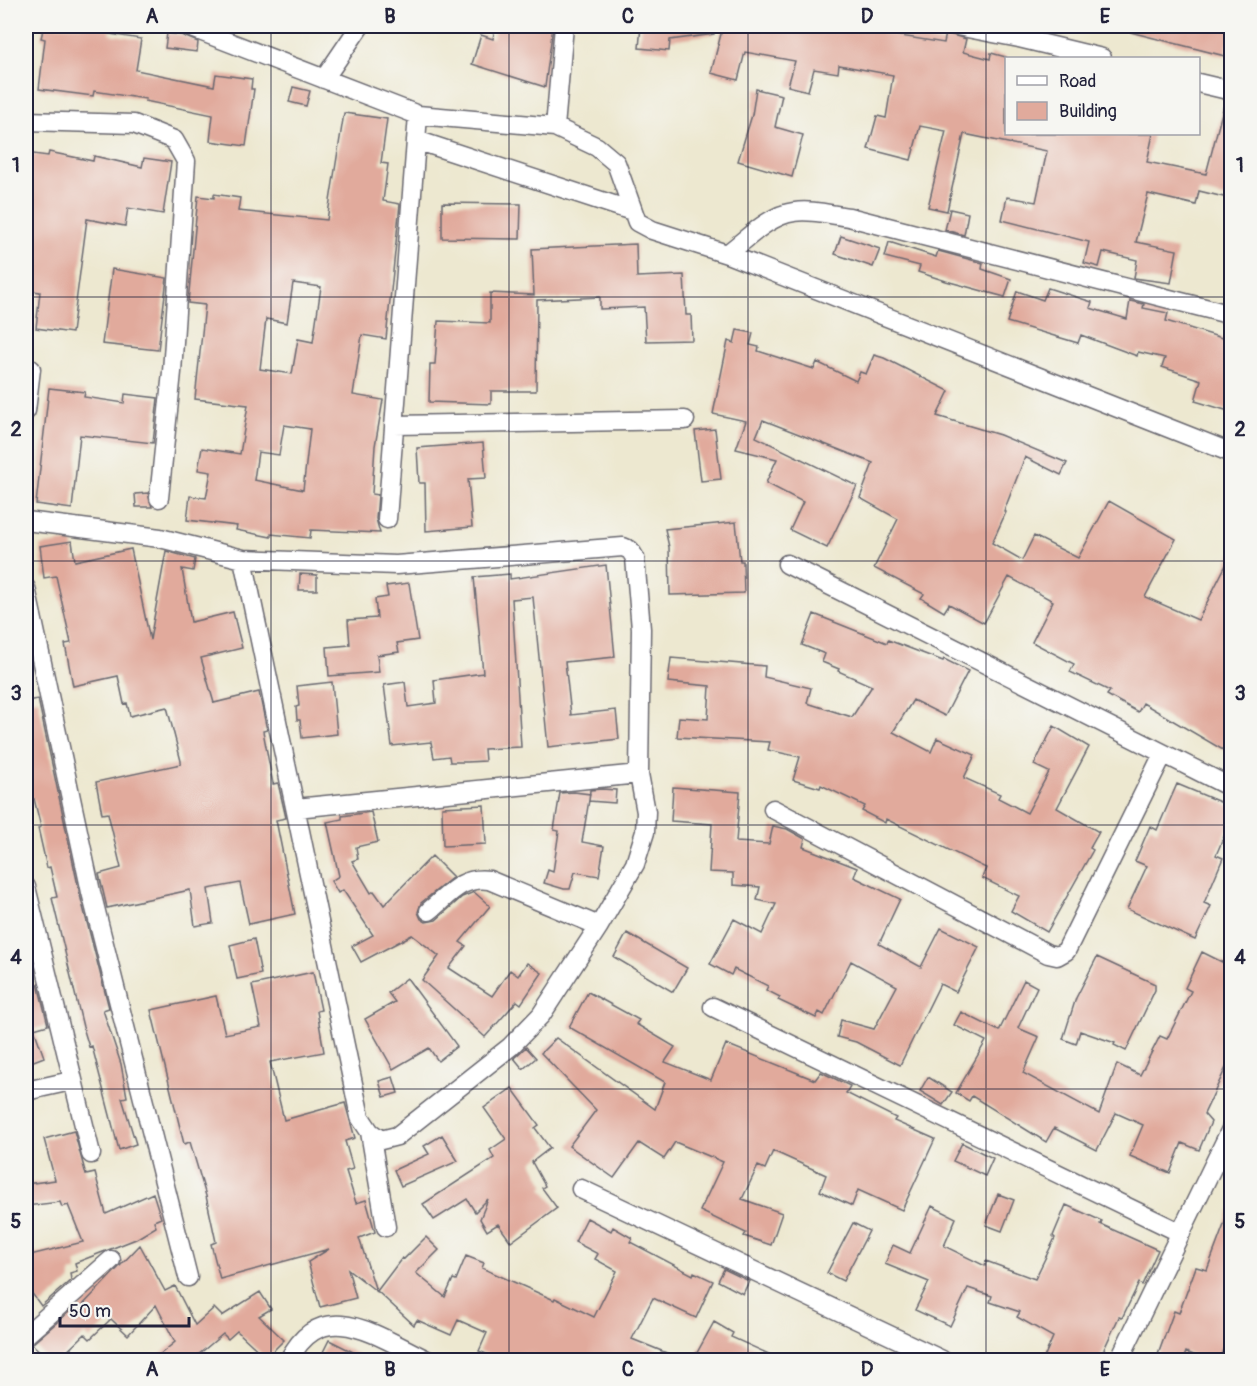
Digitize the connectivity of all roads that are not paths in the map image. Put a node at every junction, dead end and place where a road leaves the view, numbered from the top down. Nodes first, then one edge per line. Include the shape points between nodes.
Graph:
1 (187, 26) edge
2 (360, 26) edge
3 (564, 26) edge
4 (957, 26) edge
5 (1019, 32) edge
6 (1099, 57) edge
7 (324, 79) junction
8 (1200, 83) edge
9 (1232, 91) edge
10 (418, 115) junction
11 (26, 121) edge
12 (555, 127) junction
13 (416, 140) junction
14 (632, 211) junction
15 (727, 254) junction
16 (1232, 315) edge
17 (26, 368) edge
18 (26, 411) edge
19 (685, 420) dead end
20 (394, 425) junction
21 (1232, 453) edge
22 (159, 498) dead end
23 (387, 519) dead end
24 (26, 521) edge
25 (243, 559) junction
26 (787, 564) dead end
27 (26, 588) edge
28 (1162, 756) junction
29 (639, 774) junction
30 (1232, 788) edge
31 (296, 808) junction
32 (773, 809) dead end
33 (26, 887) edge
34 (429, 911) dead end
35 (599, 926) junction
36 (30, 930) edge
37 (713, 1007) dead end
38 (71, 1081) junction
39 (26, 1091) edge
40 (1232, 1127) edge
41 (370, 1132) junction
42 (91, 1154) dead end
43 (581, 1189) dead end
44 (386, 1227) dead end
45 (1181, 1233) junction
46 (111, 1260) dead end
47 (188, 1277) dead end
48 (26, 1335) edge
49 (289, 1360) edge
50 (427, 1360) edge
51 (942, 1360) edge
52 (1119, 1360) edge

1 - 7 street
2 - 7 street
3 - 12 street
4 - 5 street
5 - 6 street
7 - 10 street
8 - 9 street
10 - 12 street
10 - 13 street
11 - 22 street via 134,124 174,140 186,161
12 - 14 street via 597,147 616,163
13 - 14 street
13 - 20 street
14 - 15 street via 637,222 652,230
15 - 16 street via 776,218 793,212 815,212 849,217
15 - 21 street
17 - 18 street via 31,369
19 - 20 street
20 - 23 street
24 - 25 street via 160,538
25 - 29 street via 396,565 623,547 630,550 635,558 641,629
25 - 31 street
26 - 28 street
27 - 47 street via 92,892
28 - 30 street
28 - 32 street via 1066,951 1057,956
29 - 31 street
29 - 35 street via 646,812 641,847
31 - 41 street via 360,1117
33 - 36 street
34 - 35 street via 467,880 489,880
35 - 41 street via 541,1015 510,1047 397,1136 381,1140
36 - 38 street
37 - 45 street
38 - 39 street
38 - 42 street
40 - 45 street
41 - 44 street
43 - 51 street
45 - 52 street
46 - 48 street
49 - 50 street via 298,1341 315,1328 338,1323

